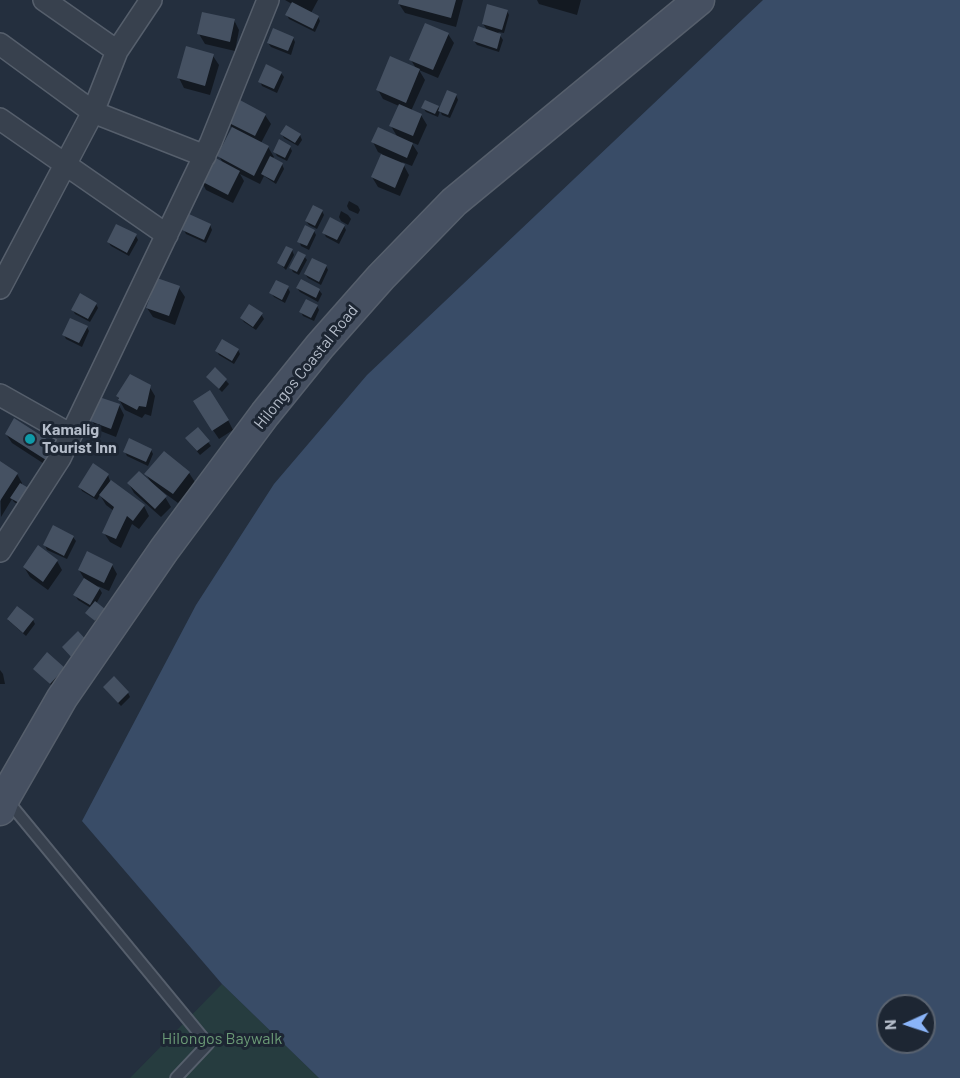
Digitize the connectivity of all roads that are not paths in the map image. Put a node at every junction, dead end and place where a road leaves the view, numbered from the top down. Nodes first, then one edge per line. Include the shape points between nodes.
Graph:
1 (44, 0) edge
2 (151, 0) edge
3 (268, 0) edge
4 (699, 0) edge
5 (0, 44) edge
6 (117, 51) junction
7 (93, 112) junction
8 (0, 119) edge
9 (205, 156) junction
10 (66, 163) junction
11 (167, 235) junction
12 (0, 288) edge
13 (0, 395) edge
14 (71, 435) junction
15 (0, 551) edge
16 (2, 799) edge
17 (176, 1078) edge

1 - 6 street
2 - 6 street
3 - 9 street
4 - 16 street, Hilongos Coastal Road via 454,202 320,346 164,550 62,698
5 - 7 street
6 - 7 street
7 - 9 street
7 - 10 street
8 - 10 street
9 - 11 street
10 - 11 street
10 - 12 street
11 - 14 street
13 - 14 street
14 - 15 street
16 - 17 lane via 208,1044

